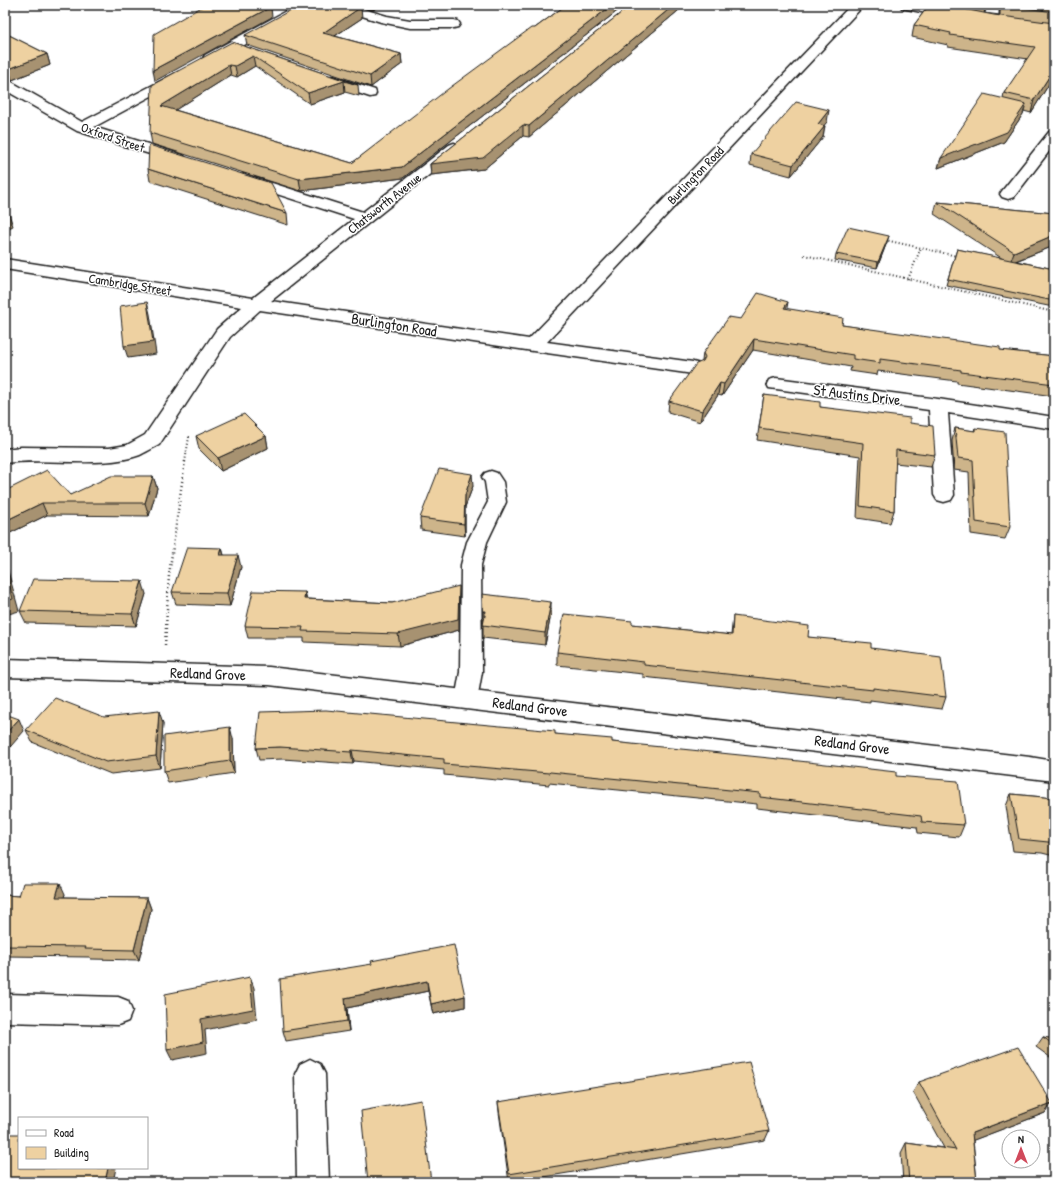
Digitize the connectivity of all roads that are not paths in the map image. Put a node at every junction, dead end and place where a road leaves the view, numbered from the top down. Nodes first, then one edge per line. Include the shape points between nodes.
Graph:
1 (307, 5) edge
2 (338, 5) edge
3 (858, 5) edge
4 (907, 5) edge
5 (994, 5) edge
6 (272, 12) dead end
7 (287, 16) junction
8 (991, 21) junction
9 (454, 24) dead end
10 (1007, 24) edge
11 (232, 46) junction
12 (246, 51) edge
13 (319, 76) edge
14 (5, 84) edge
15 (370, 93) edge
16 (82, 128) junction
17 (1054, 135) edge
18 (466, 139) edge
19 (194, 163) edge
20 (232, 175) edge
21 (1008, 194) dead end
22 (366, 218) junction
23 (5, 264) edge
24 (256, 304) junction
25 (533, 346) junction
26 (693, 368) edge
27 (776, 384) dead end
28 (938, 405) junction
29 (1054, 423) edge
30 (5, 456) edge
31 (491, 477) dead end
32 (944, 494) dead end
33 (5, 668) edge
34 (466, 700) junction
35 (1054, 771) edge
36 (5, 1008) edge
37 (118, 1011) dead end
38 (310, 1074) dead end
39 (314, 1182) edge

1 - 7 street
2 - 9 lane via 410,24
3 - 25 street, Burlington Road
4 - 8 street
5 - 8 street
6 - 7 street
7 - 11 street
8 - 10 street
11 - 12 lane
11 - 16 street
13 - 15 lane
14 - 16 street, Oxford Street
16 - 19 street, Oxford Street
17 - 21 street
18 - 22 street, Chatsworth Avenue
20 - 22 street
22 - 24 street, Chatsworth Avenue
23 - 24 street, Cambridge Street
24 - 25 street, Burlington Road
24 - 30 street, Chatsworth Avenue via 223,333 152,440 133,450 109,455
25 - 26 street, Burlington Road
27 - 28 street, St Austins Drive
28 - 29 street, St Austins Drive
28 - 32 street
31 - 34 lane via 496,502 477,542 471,565 471,672
33 - 34 street, Redland Grove via 269,676
34 - 35 street, Redland Grove via 1030,766
36 - 37 street
38 - 39 street

